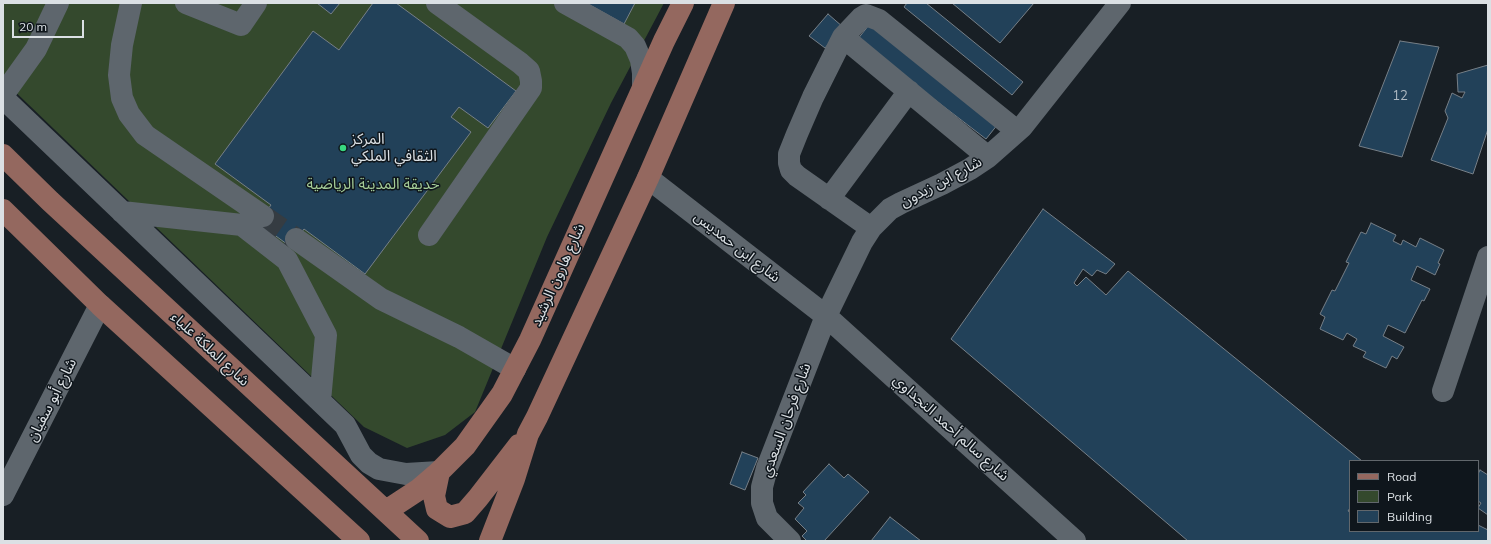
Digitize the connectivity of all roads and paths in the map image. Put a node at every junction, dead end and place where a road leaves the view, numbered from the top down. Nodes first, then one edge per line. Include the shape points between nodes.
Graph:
1 (58, 3) edge
2 (131, 3) edge
3 (186, 3) edge
4 (256, 3) edge
5 (437, 3) edge
6 (565, 3) edge
7 (683, 3) edge
8 (724, 3) edge
9 (1120, 3) edge
10 (843, 37) junction
11 (643, 86) junction
12 (909, 91) junction
13 (3, 95) edge
14 (3, 98) edge
15 (1017, 131) junction
16 (3, 155) edge
17 (988, 157) junction
18 (648, 178) junction
19 (829, 199) junction
20 (3, 210) edge
21 (122, 212) junction
22 (263, 216) tunnel mouth
23 (871, 228) junction
24 (429, 235) dead end
25 (296, 240) tunnel mouth
26 (1488, 257) edge
27 (100, 305) junction
28 (826, 316) junction
29 (515, 369) junction
30 (1443, 390) dead end
31 (320, 401) junction
32 (528, 434) junction
33 (439, 472) junction
34 (3, 495) edge
35 (386, 511) junction
36 (359, 541) edge
37 (418, 541) edge
38 (490, 541) edge
39 (790, 541) edge
40 (1075, 541) edge

1 - 13 street via 36,49
2 - 22 street via 119,75 122,98 129,114 145,135
3 - 4 street via 241,25
5 - 24 street via 529,71 531,88
6 - 11 street via 628,38 641,60
7 - 11 main road, شارع هارون الرشيد
8 - 18 main road
9 - 15 street, شارع ابن زيدون
10 - 12 street
10 - 15 street via 861,18 866,16 879,20
10 - 19 street via 813,97 789,154 792,170 797,176
11 - 29 main road, شارع هارون الرشيد
12 - 17 street
12 - 19 street
14 - 21 street
15 - 17 street, شارع ابن زيدون
16 - 35 main road, شارع الملكة علياء
17 - 23 street, شارع ابن زيدون via 956,177 890,209
18 - 28 street, شارع ابن حمديس
18 - 32 main road
19 - 23 street
20 - 27 main road
21 - 31 street
21 - 31 street via 242,225 287,260 326,335
23 - 28 street, شارع ابن زيدون
25 - 29 street via 381,299 459,337
26 - 30 street
27 - 34 street, شارع أبو سفيان
27 - 36 main road
28 - 39 street, شارع فرحان السعدي via 762,487 762,503 768,518
28 - 40 street, شارع سالم أحمد النجداوي
29 - 33 main road, شارع هارون الرشيد via 502,394 465,446
31 - 33 street via 345,425 361,455 379,469 406,474
32 - 33 main road via 465,513 450,517 437,509 434,496
32 - 38 main road
33 - 35 main road, شارع هارون الرشيد via 418,490
35 - 37 main road, شارع الملكة علياء

